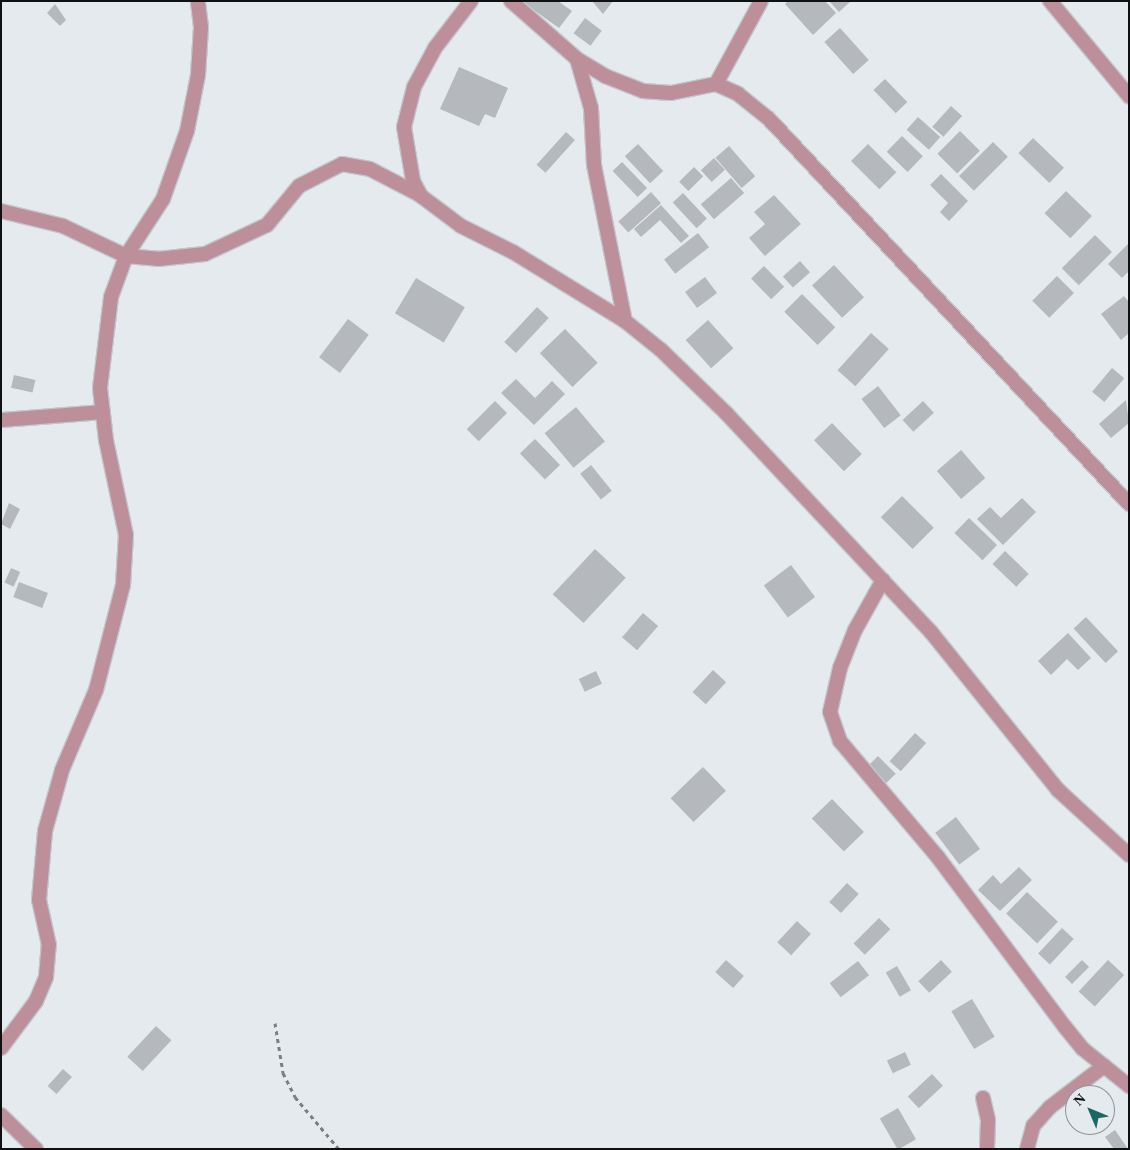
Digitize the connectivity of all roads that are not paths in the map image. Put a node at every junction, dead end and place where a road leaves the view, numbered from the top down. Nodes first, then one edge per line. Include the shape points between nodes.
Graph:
1 (198, 1) edge
2 (462, 1) edge
3 (471, 1) edge
4 (511, 1) edge
5 (761, 1) edge
6 (1050, 1) edge
7 (459, 17) junction
8 (577, 59) junction
9 (716, 84) junction
10 (1129, 96) edge
11 (421, 196) junction
12 (1, 211) edge
13 (126, 256) junction
14 (625, 321) junction
15 (103, 412) junction
16 (1, 420) edge
17 (1129, 504) edge
18 (883, 580) junction
19 (1129, 855) edge
20 (1, 1048) edge
21 (1104, 1066) junction
22 (1129, 1086) edge
23 (983, 1098) dead end
24 (1, 1115) edge
25 (36, 1149) edge
26 (987, 1149) edge
27 (1027, 1149) edge

1 - 13 street via 201,27 198,75 187,131 163,199
2 - 7 street
3 - 7 street
4 - 8 street
5 - 9 street
6 - 10 street
7 - 11 street via 435,48 418,79 404,127 413,182
8 - 9 street via 643,91 671,93
8 - 14 street via 591,108 594,165
9 - 17 street via 738,94 769,119
11 - 13 street via 370,169 342,164 299,186 267,224 205,254 158,260
11 - 14 street via 461,226 513,252
12 - 13 street via 63,226
13 - 15 street via 111,297 106,329 100,388
14 - 18 street via 726,413
15 - 16 street
15 - 20 street via 126,535 123,585 96,690 62,770 45,831 39,900 49,945 46,977 36,1001
18 - 19 street via 931,632 1058,790
18 - 21 street via 855,630 840,668 830,712 840,741 937,856 1065,1027
21 - 22 street
21 - 27 street via 1050,1107 1033,1126
23 - 26 street via 988,1120
24 - 25 street

